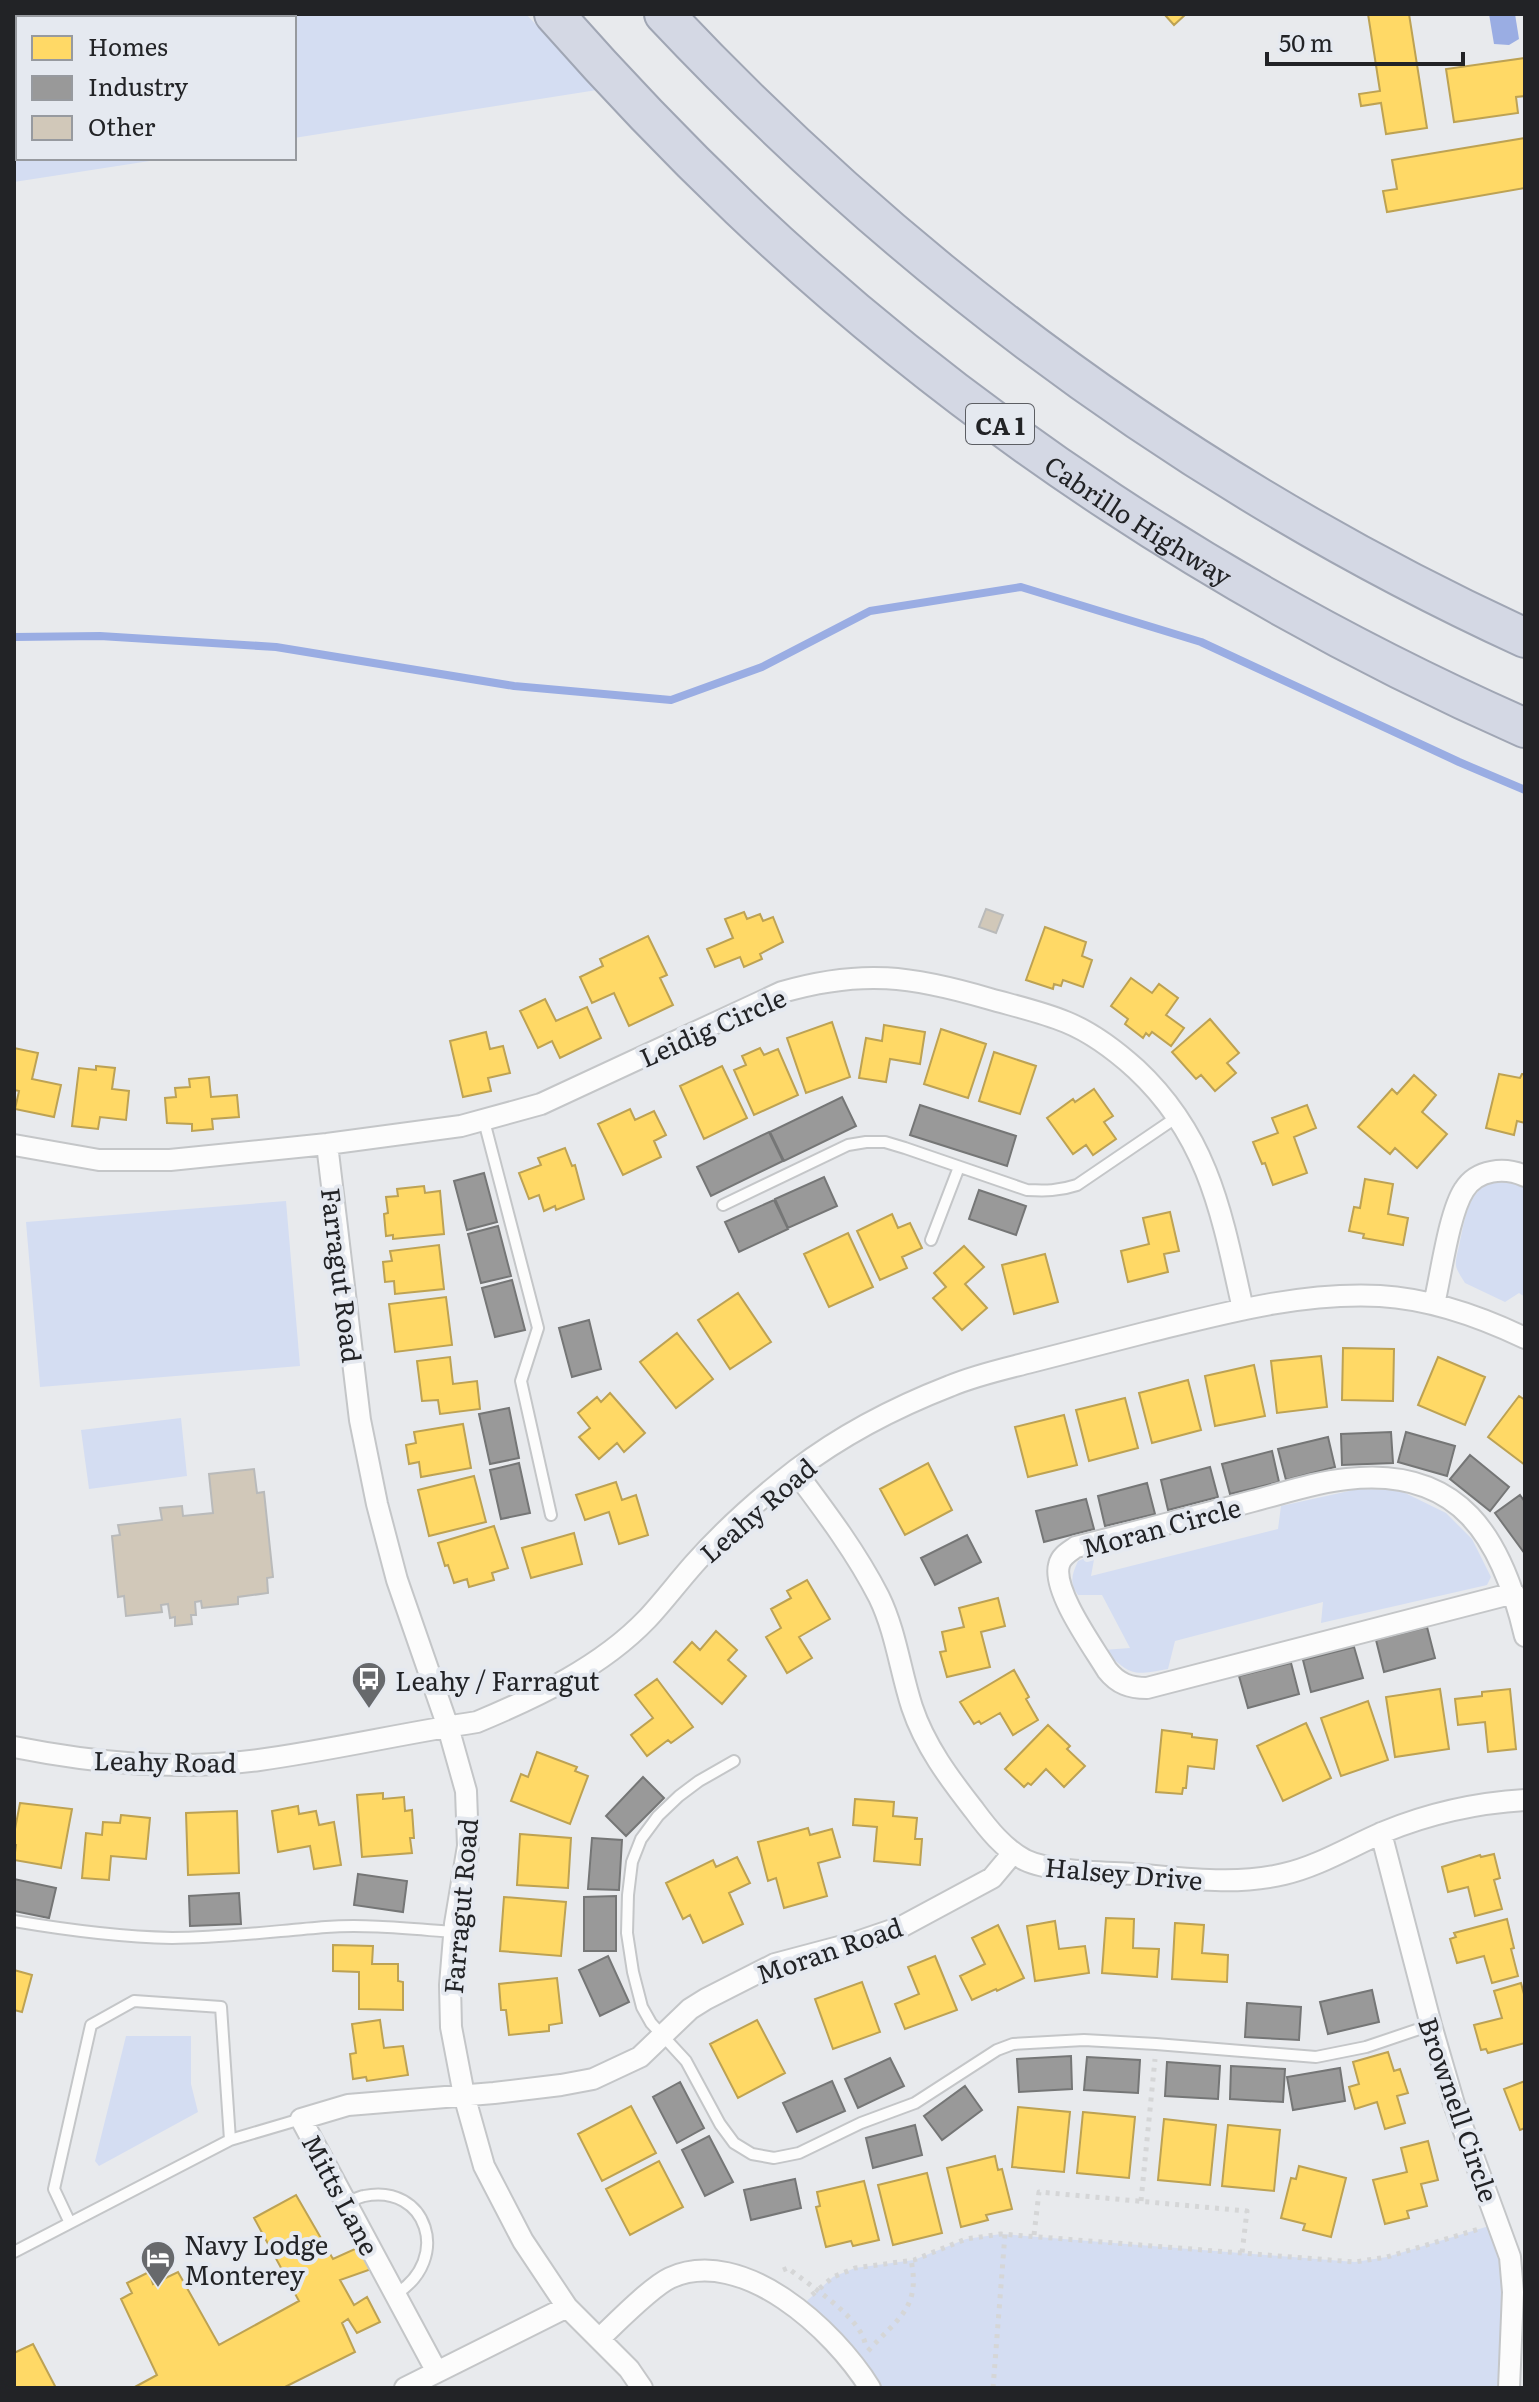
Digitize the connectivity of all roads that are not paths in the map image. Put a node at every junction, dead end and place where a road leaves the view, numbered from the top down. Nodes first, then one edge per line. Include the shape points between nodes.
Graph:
1 (554, 14) edge
2 (664, 14) edge
3 (1525, 638) edge
4 (1525, 728) edge
5 (1179, 1116) junction
6 (484, 1121) junction
7 (327, 1144) junction
8 (14, 1145) edge
9 (959, 1167) junction
10 (1525, 1176) edge
11 (723, 1205) dead end
12 (931, 1240) dead end
13 (1434, 1304) junction
14 (1243, 1309) junction
15 (1525, 1337) edge
16 (795, 1471) junction
17 (551, 1515) dead end
18 (1514, 1593) junction
19 (1525, 1636) edge
20 (448, 1727) junction
21 (14, 1747) edge
22 (734, 1761) dead end
23 (1525, 1800) edge
24 (1381, 1833) junction
25 (1013, 1853) junction
26 (14, 1921) edge
27 (454, 1932) junction
28 (1431, 2025) junction
29 (663, 2036) junction
30 (464, 2095) junction
31 (301, 2119) junction
32 (230, 2140) junction
33 (346, 2203) junction
34 (70, 2223) junction
35 (14, 2252) edge
36 (396, 2294) junction
37 (567, 2307) junction
38 (600, 2338) junction
39 (437, 2372) junction
40 (405, 2388) edge
41 (642, 2388) edge
42 (870, 2388) edge
43 (1509, 2388) edge

1 - 4 highway, Cabrillo Highway / CA 1 via 751,219 869,322 1005,428 1245,585 1396,667
2 - 3 highway via 778,131 862,207 1083,382 1272,506
5 - 6 street, Leidig Circle via 1126,1060 1066,1022 934,984 869,976 782,992 577,1089
5 - 9 lane via 1062,1190 1027,1190
5 - 14 street, Leidig Circle via 1216,1200
6 - 7 street, Leidig Circle
6 - 17 lane via 538,1328 521,1381
7 - 8 street, Leidig Circle via 133,1161
7 - 20 street, Farragut Road via 360,1420 377,1504
9 - 11 lane via 885,1142 866,1142 827,1154
9 - 12 lane
10 - 13 street via 1502,1169 1470,1182 1463,1191
13 - 14 street, Leahy Road via 1345,1296
13 - 15 street, Leahy Road
14 - 16 street, Leahy Road via 951,1385 833,1444
16 - 20 street, Leahy Road via 718,1539 647,1619 598,1659 507,1710
16 - 25 street, Halsey Drive via 839,1530 878,1596 893,1631 912,1707 931,1749 980,1819
18 - 18 street, Moran Circle via 1501,1560 1472,1519 1430,1487 1391,1478 1345,1479 1091,1543 1076,1547 1059,1565 1064,1596 1107,1670 1135,1688
18 - 19 street, Moran Circle
20 - 21 street, Leahy Road via 207,1764 112,1763
20 - 27 street, Farragut Road via 461,1769 468,1846
22 - 29 lane via 699,1781 658,1816 632,1862 627,1933 633,1972 642,2007
23 - 24 street, Halsey Drive via 1428,1815
24 - 25 street, Halsey Drive via 1285,1874 1229,1880 1051,1867
24 - 28 street, Brownell Circle
25 - 29 street, Moran Road via 992,1878 901,1927 775,1964 690,2009
26 - 27 lane via 90,1934 173,1938 327,1927
27 - 30 street, Farragut Road via 451,2027
28 - 29 lane via 1316,2057 1084,2040 1013,2044 915,2103 799,2153 774,2158 734,2143 686,2061
28 - 43 street, Brownell Circle via 1510,2257
29 - 30 street, Moran Road via 640,2057 593,2079
30 - 31 street, Mitts Lane via 348,2105
30 - 37 street, Farragut Road via 484,2166 501,2203
31 - 32 lane
31 - 33 street, Mitts Lane
32 - 34 lane
32 - 34 lane via 221,2007 134,2001 91,2025 54,2189
33 - 36 street, Mitts Lane
33 - 36 lane via 382,2195 411,2206 420,2216 428,2245 425,2261 409,2286
34 - 35 lane
36 - 39 street, Mitts Lane
37 - 38 street, Farragut Road
37 - 39 street
38 - 41 street, Farragut Road
38 - 42 street via 668,2279 698,2269 738,2275 797,2310 837,2346
39 - 40 street

